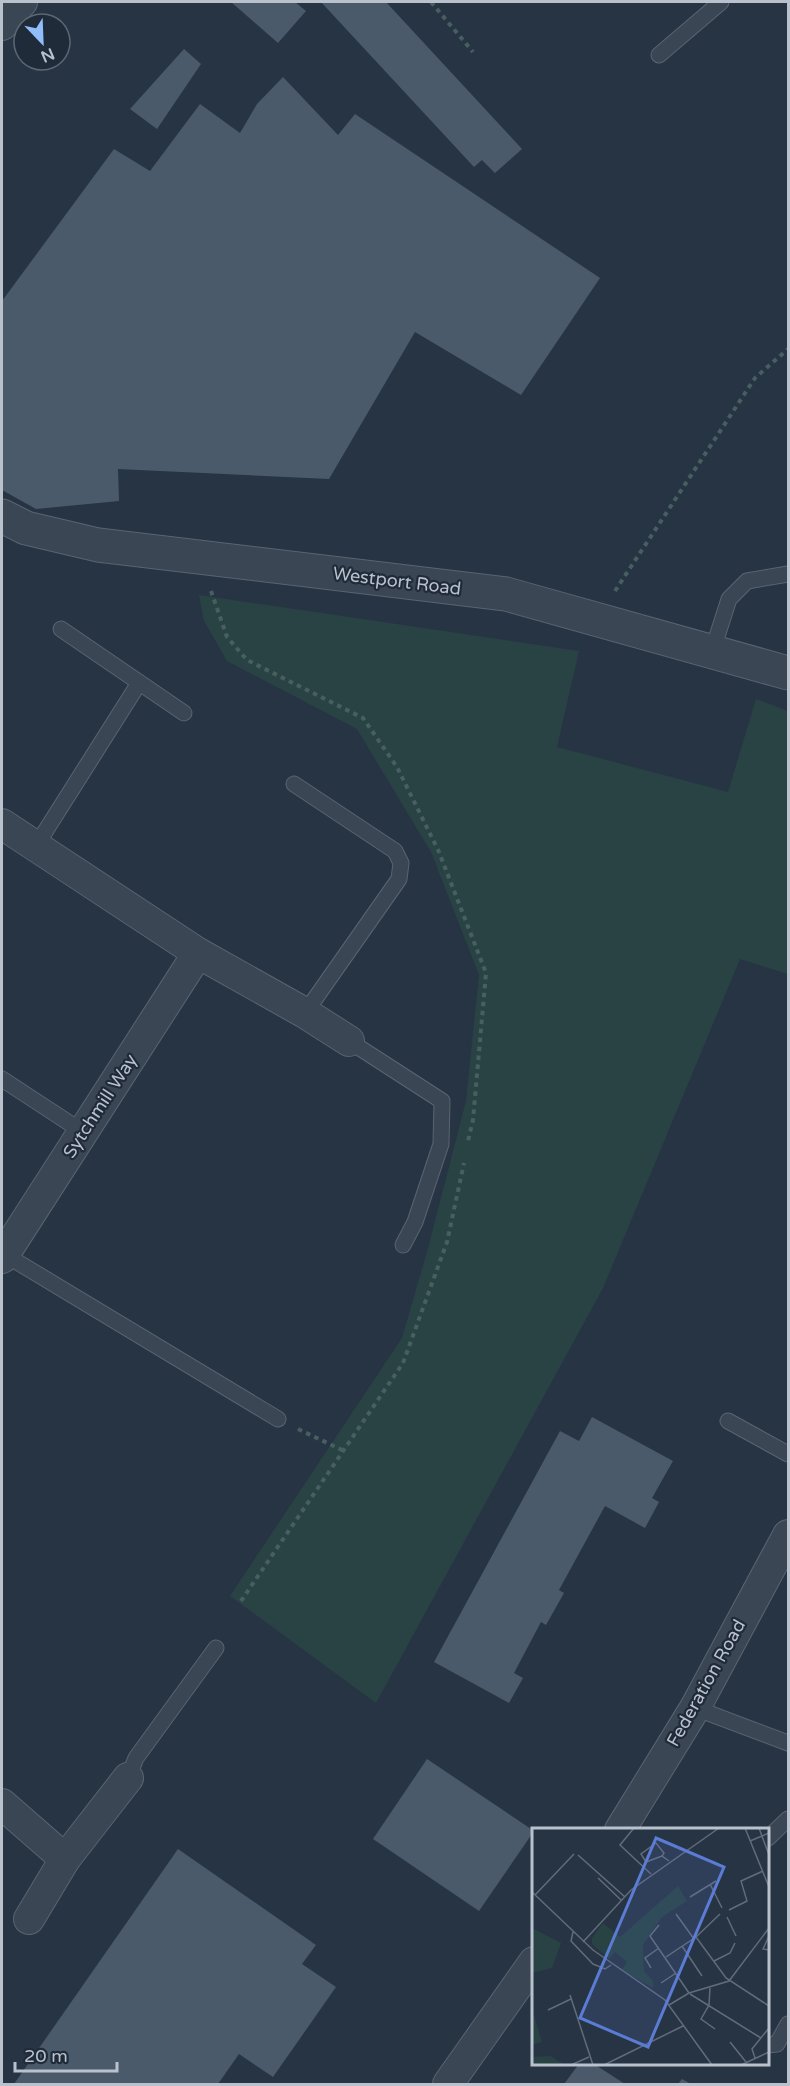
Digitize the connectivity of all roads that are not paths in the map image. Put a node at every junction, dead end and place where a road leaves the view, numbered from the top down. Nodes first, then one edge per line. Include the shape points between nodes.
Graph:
1 (22, 2) edge
2 (722, 2) edge
3 (2, 25) edge
4 (660, 55) dead end
5 (2, 516) edge
6 (789, 574) edge
7 (61, 629) dead end
8 (712, 652) junction
9 (789, 673) edge
10 (139, 683) junction
11 (184, 712) dead end
12 (294, 784) dead end
13 (2, 824) edge
14 (36, 846) junction
15 (198, 953) junction
16 (305, 1013) junction
17 (349, 1041) joint
18 (2, 1079) edge
19 (83, 1132) junction
20 (403, 1245) dead end
21 (3, 1256) edge
22 (278, 1419) road end
23 (728, 1421) dead end
24 (789, 1455) edge
25 (789, 1534) edge
26 (216, 1648) dead end
27 (695, 1708) junction
28 (789, 1743) edge
29 (128, 1778) joint
30 (2, 1804) edge
31 (789, 1819) edge
32 (621, 1828) edge
33 (769, 1837) edge
34 (66, 1859) junction
35 (28, 1919) dead end
36 (532, 1965) edge
37 (789, 2024) edge
38 (769, 2045) edge
39 (448, 2085) edge

1 - 3 street
2 - 4 lane
5 - 8 street, Westport Road via 26,528 98,545 506,594
6 - 8 lane via 747,581 729,599
7 - 10 lane
8 - 9 street, Westport Road
10 - 11 lane
10 - 14 lane
12 - 16 lane via 395,851 401,864 399,879
13 - 14 street
14 - 15 street
15 - 16 street
15 - 19 street, Sytchmill Way
16 - 17 street
17 - 20 lane via 442,1101 441,1144 415,1222
18 - 19 lane
19 - 21 street, Sytchmill Way
21 - 22 lane
23 - 24 lane
25 - 27 street, Federation Road
26 - 29 lane via 136,1758
27 - 28 lane
27 - 32 street, Federation Road
29 - 34 street
30 - 34 street
31 - 33 lane
34 - 35 street
36 - 39 street
37 - 38 lane via 777,2044

